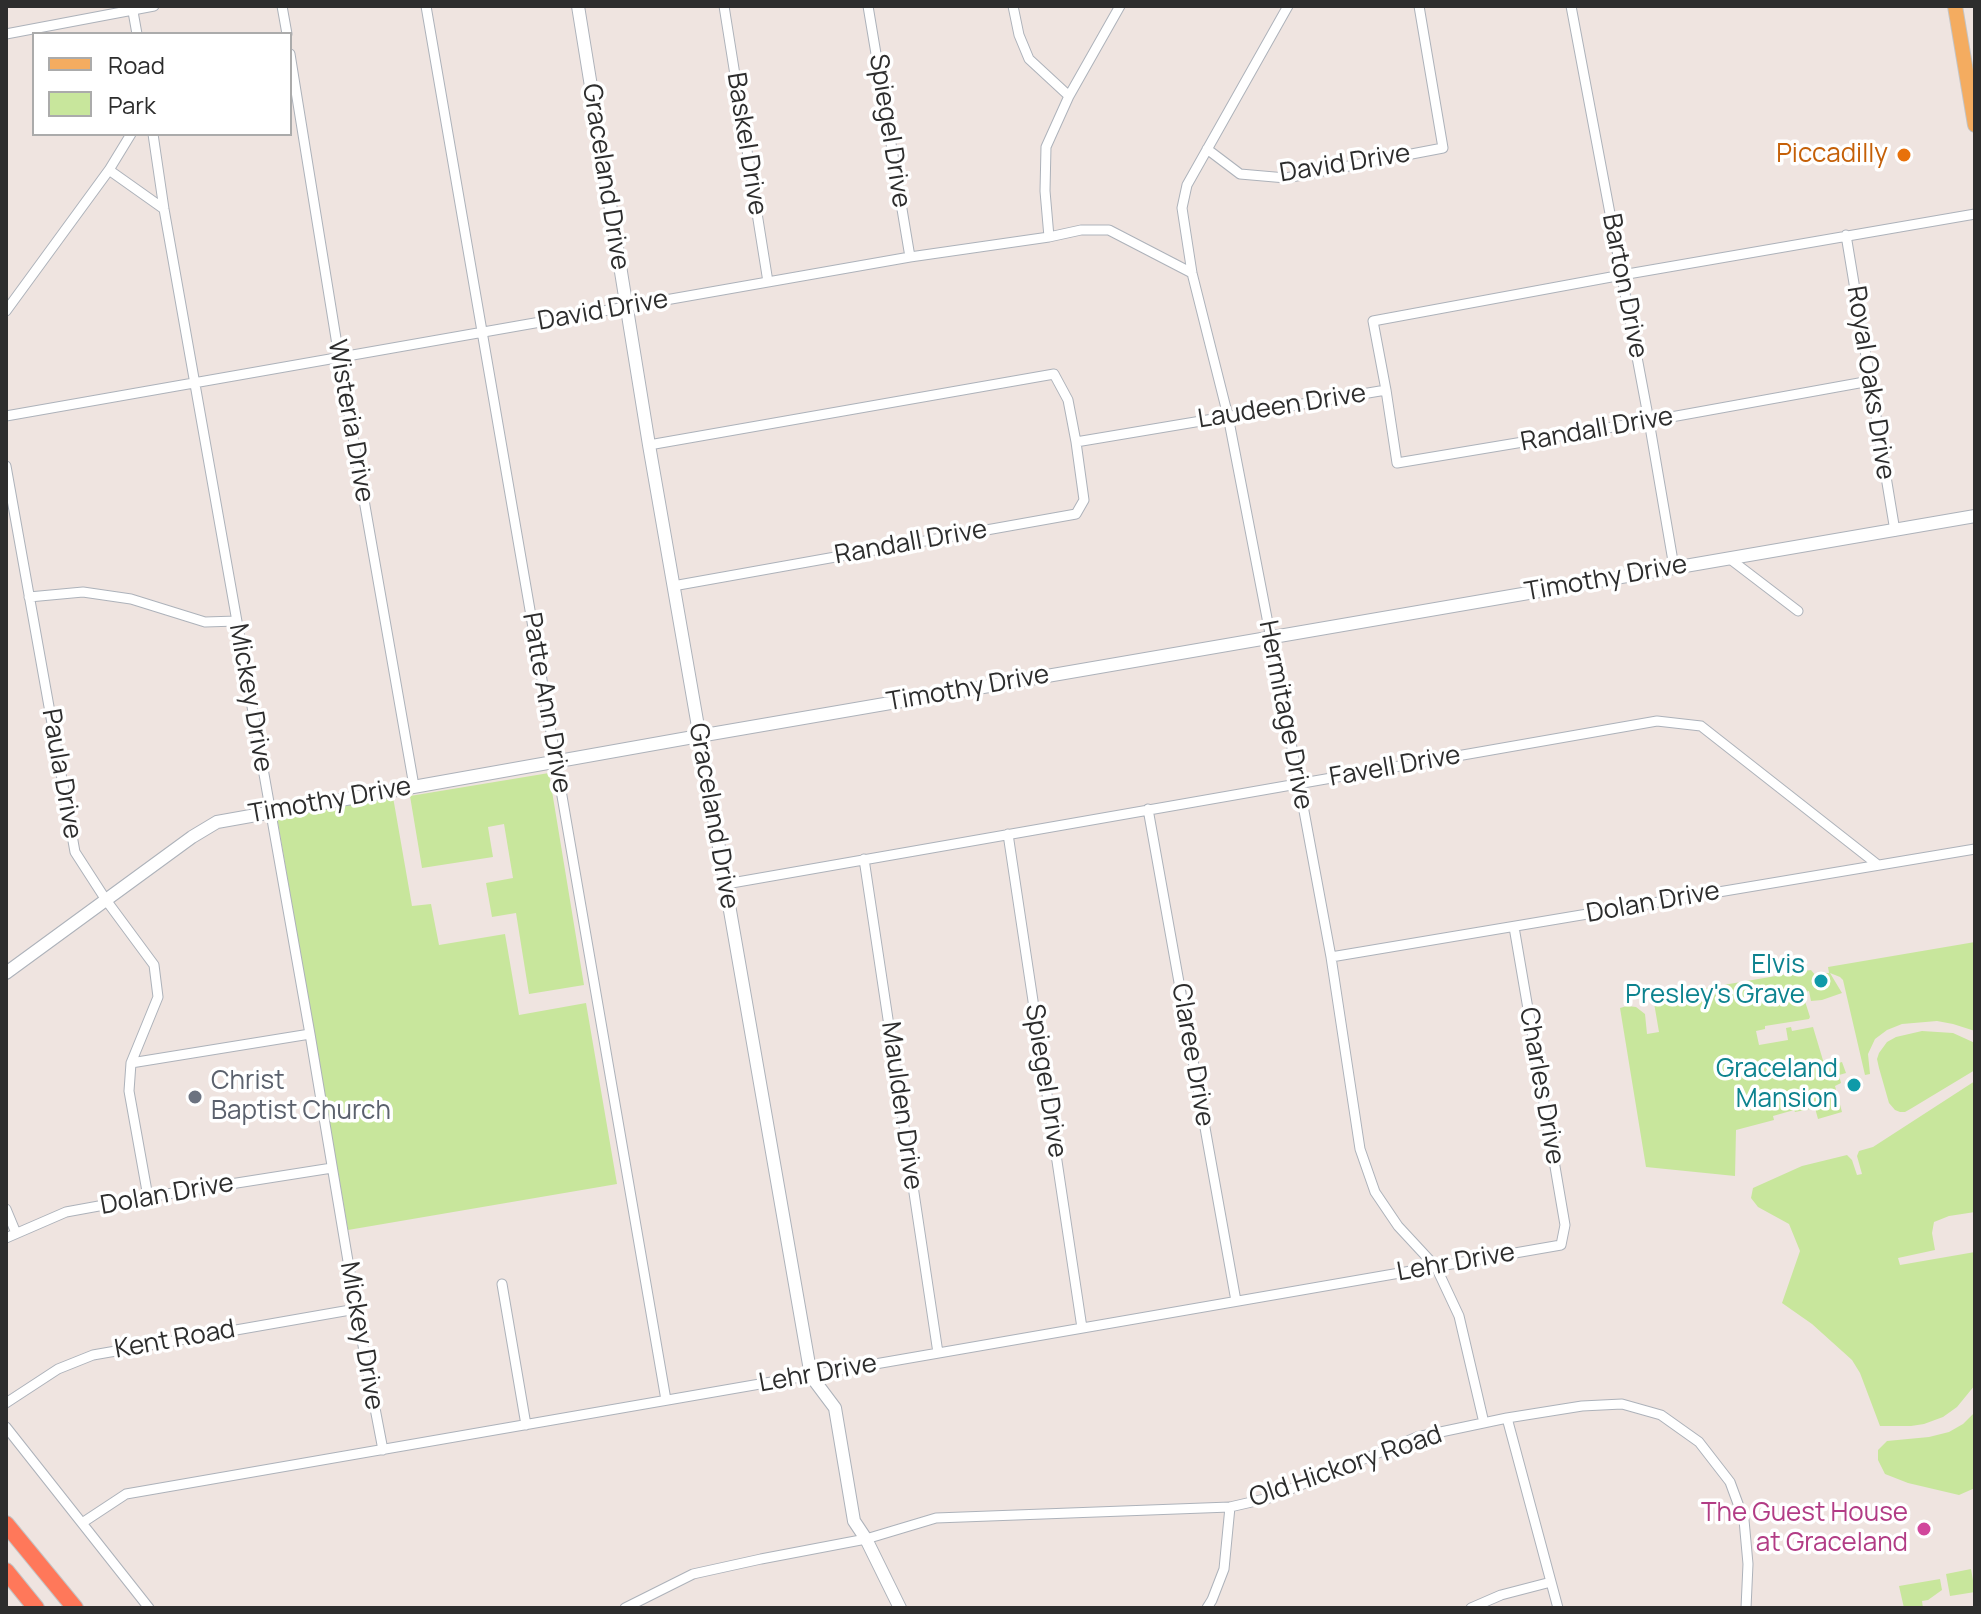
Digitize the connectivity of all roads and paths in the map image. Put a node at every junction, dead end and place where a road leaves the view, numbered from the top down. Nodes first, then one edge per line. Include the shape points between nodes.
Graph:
1 (154, 6) edge
2 (282, 6) edge
3 (426, 6) edge
4 (578, 6) edge
5 (724, 6) edge
6 (868, 6) edge
7 (1013, 6) edge
8 (1120, 6) edge
9 (1288, 6) edge
10 (1419, 6) edge
11 (1571, 6) edge
12 (1955, 6) edge
13 (133, 8) edge
14 (137, 32) edge
15 (287, 32) edge
16 (6, 34) edge
17 (292, 66) edge
18 (1069, 96) junction
19 (1975, 125) edge
20 (130, 136) edge
21 (153, 136) edge
22 (1207, 149) junction
23 (109, 170) junction
24 (164, 209) junction
25 (1975, 214) edge
26 (1846, 235) junction
27 (1049, 237) junction
28 (910, 257) junction
29 (1192, 273) junction
30 (1622, 275) junction
31 (768, 282) junction
32 (626, 307) junction
33 (6, 311) edge
34 (482, 332) junction
35 (339, 357) junction
36 (1870, 381) junction
37 (196, 383) junction
38 (1386, 390) junction
39 (6, 416) edge
40 (1228, 416) junction
41 (1649, 421) junction
42 (1076, 442) junction
43 (649, 445) junction
44 (6, 466) edge
45 (1975, 516) edge
46 (1895, 531) junction
47 (1730, 559) junction
48 (1674, 567) junction
49 (673, 586) junction
50 (29, 597) junction
51 (1798, 611) dead end
52 (237, 621) junction
53 (1270, 637) junction
54 (699, 736) junction
55 (556, 761) junction
56 (1299, 784) junction
57 (414, 786) junction
58 (1148, 809) junction
59 (270, 812) junction
60 (1008, 834) junction
61 (1975, 849) edge
62 (864, 859) junction
63 (1878, 865) junction
64 (726, 884) junction
65 (106, 900) junction
66 (1514, 927) junction
67 (1331, 957) junction
68 (6, 973) edge
69 (310, 1034) junction
70 (131, 1063) junction
71 (332, 1168) junction
72 (148, 1197) junction
73 (6, 1209) edge
74 (11, 1235) edge
75 (1561, 1245) joint
76 (1436, 1267) junction
77 (502, 1284) dead end
78 (1236, 1301) junction
79 (356, 1309) junction
80 (1082, 1328) junction
81 (938, 1353) junction
82 (811, 1376) junction
83 (666, 1400) junction
84 (6, 1403) edge
85 (1507, 1418) junction
86 (1484, 1423) junction
87 (526, 1425) junction
88 (6, 1427) edge
89 (383, 1450) junction
90 (1230, 1507) junction
91 (82, 1523) junction
92 (6, 1524) edge
93 (866, 1539) junction
94 (6, 1571) edge
95 (1551, 1582) junction
96 (36, 1608) edge
97 (75, 1608) edge
98 (149, 1608) edge
99 (625, 1608) edge
100 (900, 1608) edge
101 (1207, 1608) edge
102 (1471, 1608) edge
103 (1558, 1608) edge
104 (1746, 1608) edge

1 - 13 street
2 - 15 street
3 - 34 street, Patte Ann Drive
4 - 32 street, Graceland Drive
5 - 31 street, Baskel Drive
6 - 28 street, Spiegel Drive
7 - 18 street via 1029,59
8 - 18 street
9 - 22 street, Hermitage Drive
10 - 22 street, David Drive via 1443,148 1286,178 1240,174
11 - 30 street, Barton Drive
12 - 19 main road
13 - 14 street
13 - 16 street
17 - 35 street, Wisteria Drive
18 - 27 street via 1046,147
20 - 23 street
21 - 24 street, Mickey Drive
22 - 29 street, Hermitage Drive via 1187,185 1182,208
23 - 24 street
23 - 33 street
24 - 37 street, Mickey Drive
25 - 26 street, Laudeen Drive
26 - 30 street, Laudeen Drive
26 - 36 street, Royal Oaks Drive
27 - 28 street, David Drive
27 - 29 street, David Drive via 1109,230
28 - 31 street, David Drive
29 - 40 street, Hermitage Drive
30 - 38 street, Laudeen Drive via 1373,321
30 - 41 street, Barton Drive
31 - 32 street, David Drive
32 - 34 street, David Drive
32 - 43 street, Graceland Drive
34 - 35 street, David Drive
34 - 55 street, Patte Ann Drive
35 - 37 street, David Drive
35 - 57 street, Wisteria Drive
36 - 41 street, Randall Drive
36 - 46 street, Royal Oaks Drive
37 - 39 street, David Drive
37 - 52 street, Mickey Drive
38 - 40 street, Laudeen Drive
38 - 41 street, Randall Drive via 1397,463
40 - 42 street, Laudeen Drive
40 - 53 street, Hermitage Drive
41 - 48 street, Barton Drive
42 - 43 street via 1068,400 1054,374
42 - 49 street, Randall Drive via 1084,500 1076,514
43 - 49 street, Graceland Drive
44 - 50 street, Paula Drive
45 - 46 street, Timothy Drive
46 - 47 street, Timothy Drive
47 - 48 street, Timothy Drive
47 - 51 street
48 - 53 street, Timothy Drive
49 - 54 street, Graceland Drive
50 - 52 street via 83,592 131,599 205,622
50 - 65 street, Paula Drive via 75,852
52 - 59 street, Mickey Drive
53 - 54 street, Timothy Drive
53 - 56 street, Hermitage Drive
54 - 55 street, Timothy Drive
54 - 64 street, Graceland Drive
55 - 57 street, Timothy Drive
55 - 83 street, Patte Ann Drive
56 - 58 street, Favell Drive
56 - 63 street, Favell Drive via 1657,721 1701,726
56 - 67 street, Hermitage Drive
57 - 59 street, Timothy Drive
58 - 60 street, Favell Drive
58 - 78 street, Claree Drive
59 - 65 street, Timothy Drive via 217,822
59 - 69 street, Mickey Drive
60 - 62 street, Favell Drive
60 - 80 street, Spiegel Drive
61 - 63 street, Dolan Drive
62 - 64 street, Favell Drive
62 - 81 street, Maulden Drive
63 - 66 street, Dolan Drive
64 - 82 street, Graceland Drive
65 - 68 street, Timothy Drive
65 - 70 street, Paula Drive via 154,965 158,997
66 - 67 street, Dolan Drive
66 - 75 street, Charles Drive via 1565,1225
67 - 76 street, Hermitage Drive via 1360,1149 1375,1192
69 - 70 street
69 - 71 street, Mickey Drive
70 - 72 street, Paula Drive via 129,1091
71 - 72 street, Dolan Drive
71 - 79 street, Mickey Drive
72 - 74 street, Dolan Drive via 66,1212
73 - 74 street
75 - 76 street, Lehr Drive
76 - 78 street, Lehr Drive
76 - 86 street, Hermitage Drive via 1459,1316
77 - 87 street
78 - 80 street, Lehr Drive
79 - 84 street, Kent Road via 93,1355 58,1369
79 - 89 street, Mickey Drive
80 - 81 street, Lehr Drive
81 - 82 street, Lehr Drive
82 - 83 street, Lehr Drive
82 - 93 street, Graceland Drive via 835,1408 854,1521
83 - 87 street, Lehr Drive
85 - 86 street, Old Hickory Road
85 - 95 street
85 - 104 street, Old Hickory Road via 1622,1404 1661,1415 1699,1442 1730,1482 1744,1520
86 - 90 street, Old Hickory Road via 1417,1437 1269,1498
87 - 89 street, Lehr Drive
88 - 91 street
89 - 91 street, Lehr Drive via 126,1494
90 - 93 street, Old Hickory Road via 936,1518
90 - 101 street via 1224,1569
91 - 98 street
92 - 97 highway
93 - 99 street, Old Hickory Road via 693,1574
93 - 100 street, Graceland Drive
94 - 96 highway
95 - 102 street
95 - 103 street

